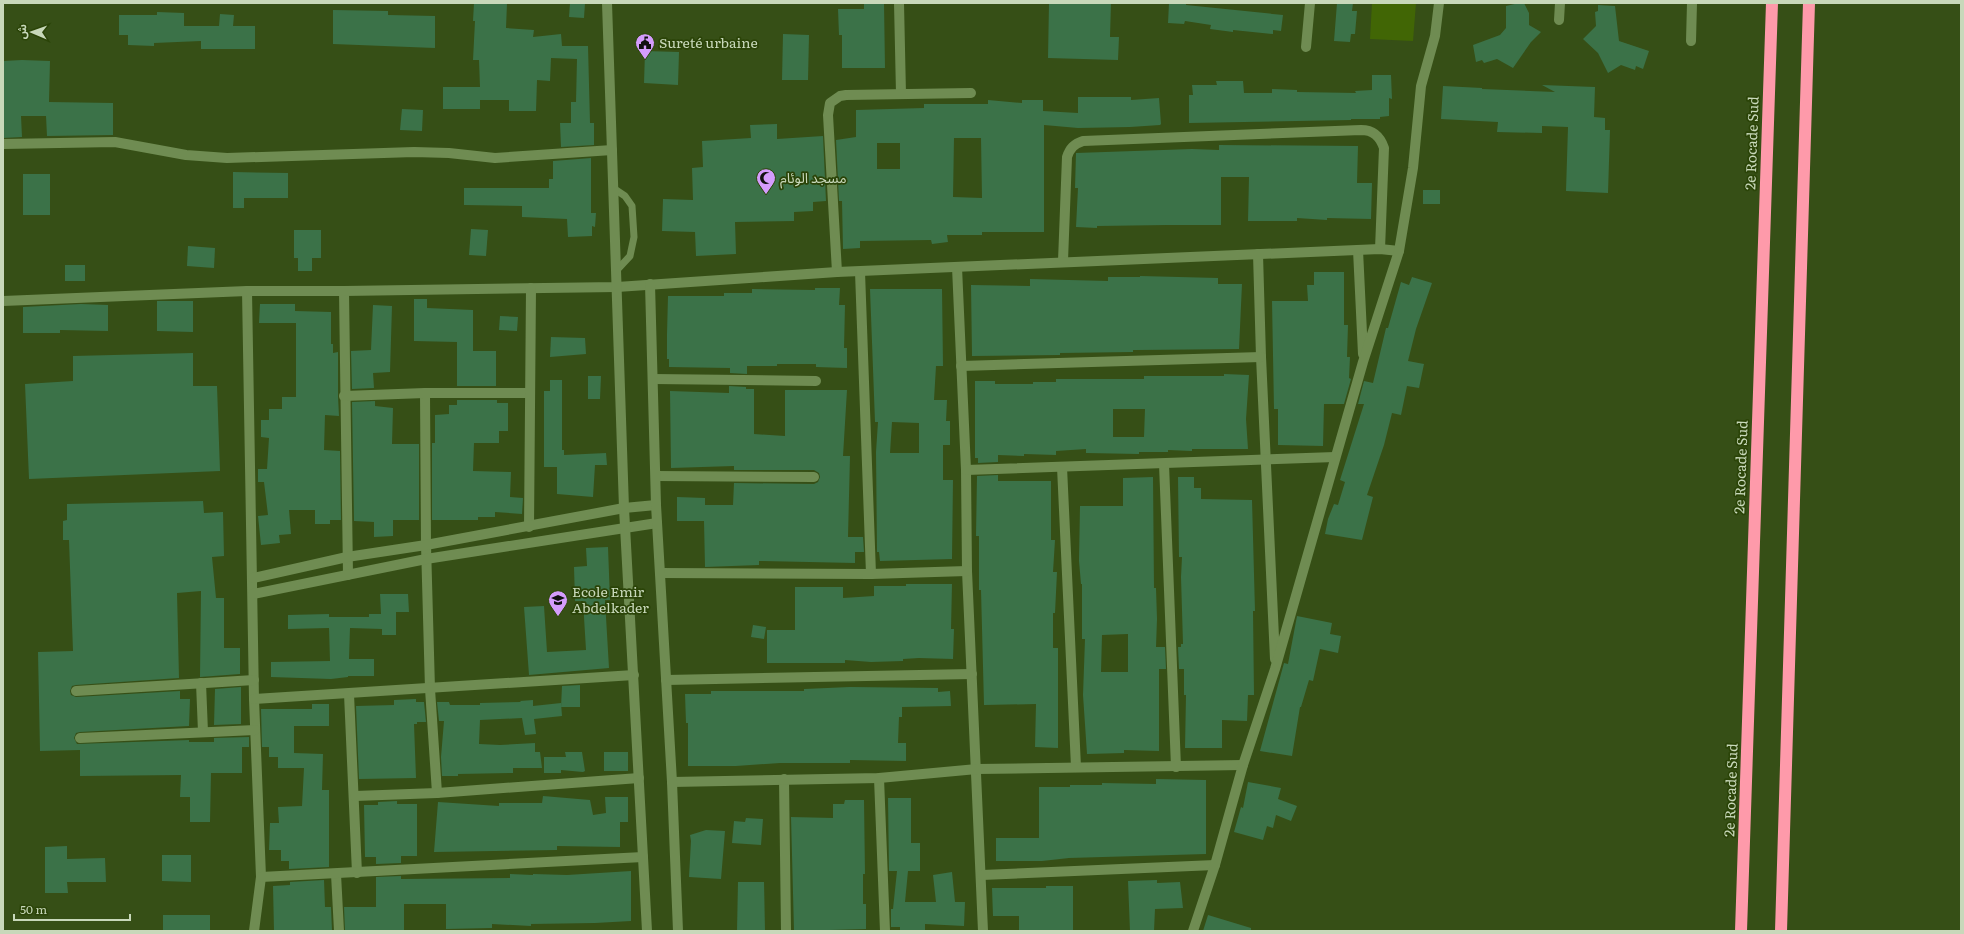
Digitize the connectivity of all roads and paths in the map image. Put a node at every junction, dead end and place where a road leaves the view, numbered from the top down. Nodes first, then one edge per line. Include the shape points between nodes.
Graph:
1 (607, 3) edge
2 (899, 3) edge
3 (1310, 3) edge
4 (1439, 3) edge
5 (1560, 3) edge
6 (1692, 3) edge
7 (1772, 3) edge
8 (1809, 3) edge
9 (1560, 20) dead end
10 (1691, 41) dead end
11 (1306, 48) dead end
12 (971, 93) dead end
13 (901, 94) junction
14 (3, 144) edge
15 (612, 150) junction
16 (613, 188) junction
17 (1380, 249) junction
18 (1358, 250) junction
19 (1399, 251) junction
20 (1258, 254) junction
21 (1063, 261) junction
22 (957, 266) junction
23 (616, 271) junction
24 (837, 272) junction
25 (860, 272) junction
26 (650, 284) junction
27 (617, 287) junction
28 (531, 288) junction
29 (247, 291) junction
30 (344, 291) junction
31 (3, 301) edge
32 (1260, 357) junction
33 (1363, 362) junction
34 (961, 366) junction
35 (653, 379) junction
36 (816, 381) dead end
37 (529, 392) junction
38 (425, 393) junction
39 (344, 396) junction
40 (1335, 457) junction
41 (1266, 460) junction
42 (1164, 464) junction
43 (1062, 467) junction
44 (966, 470) junction
45 (656, 476) junction
46 (814, 477) dead end
47 (656, 505) junction
48 (624, 508) junction
49 (657, 523) junction
50 (625, 526) junction
51 (529, 527) junction
52 (426, 546) junction
53 (347, 558) junction
54 (426, 559) junction
55 (967, 571) junction
56 (660, 573) junction
57 (871, 574) junction
58 (348, 575) junction
59 (253, 578) junction
60 (253, 594) junction
61 (1275, 669) junction
62 (972, 674) junction
63 (634, 675) junction
64 (254, 680) junction
65 (666, 680) junction
66 (201, 683) junction
67 (430, 689) junction
68 (76, 691) dead end
69 (349, 694) junction
70 (254, 699) junction
71 (255, 730) junction
72 (203, 732) junction
73 (80, 738) dead end
74 (1243, 765) junction
75 (1076, 767) junction
76 (1176, 767) junction
77 (977, 769) junction
78 (639, 778) junction
79 (879, 778) junction
80 (784, 779) junction
81 (672, 782) junction
82 (437, 793) junction
83 (355, 796) junction
84 (643, 857) junction
85 (1215, 865) junction
86 (357, 873) junction
87 (336, 874) junction
88 (982, 875) junction
89 (261, 877) junction
90 (254, 931) edge
91 (339, 931) edge
92 (647, 931) edge
93 (678, 931) edge
94 (786, 931) edge
95 (884, 931) edge
96 (983, 931) edge
97 (1193, 931) edge
98 (1741, 931) edge
99 (1781, 931) edge

1 - 15 street
2 - 13 street
3 - 11 street
4 - 19 street via 1435,36 1421,86 1413,168
5 - 9 street
6 - 10 street
7 - 98 highway, 2e Rocade Sud
8 - 99 highway
12 - 13 street
13 - 24 street via 840,96 830,103 828,109
14 - 15 street via 115,142 186,155 227,158 414,152 495,158
15 - 16 street
16 - 23 street
16 - 23 lane via 625,196 632,206 634,236 630,256
17 - 18 street
17 - 19 street
17 - 21 street via 1384,148 1378,136 1367,130 1298,132 1077,143 1067,157
18 - 20 street
18 - 33 street
19 - 33 street
20 - 21 street
20 - 32 street
21 - 22 street
22 - 25 street
22 - 34 street
23 - 27 street
24 - 25 street
24 - 26 street
25 - 57 street
26 - 27 street
26 - 35 street
27 - 28 street
27 - 48 street
28 - 30 street
28 - 37 street
29 - 30 street
29 - 31 street
29 - 59 street
30 - 39 street
32 - 34 street
32 - 41 street
33 - 40 street
34 - 44 street
35 - 36 street
35 - 45 street
37 - 38 street
37 - 51 street
38 - 39 street
38 - 52 street
39 - 53 street
40 - 41 street
40 - 61 street
41 - 42 street
41 - 61 street
42 - 43 street
42 - 76 street
43 - 44 street
43 - 75 street
44 - 55 street
45 - 46 street
45 - 47 street
47 - 48 street
47 - 49 street
48 - 50 street
48 - 51 street
49 - 50 street
49 - 56 street
50 - 54 street
50 - 63 street
51 - 52 street
52 - 53 street
52 - 54 street
53 - 58 street
53 - 59 street
54 - 58 street
54 - 67 street
55 - 57 street
55 - 62 street
56 - 57 street
56 - 65 street
58 - 60 street
59 - 60 street
60 - 64 street
61 - 74 street
62 - 65 street
62 - 77 street
63 - 67 street
63 - 78 street
64 - 66 street
64 - 70 street
65 - 81 street
66 - 68 street
66 - 72 street
67 - 69 street
67 - 82 street
69 - 70 street
69 - 83 street
70 - 71 street
71 - 72 street
71 - 89 street
72 - 73 street
74 - 76 street
74 - 85 street
75 - 76 street
75 - 77 street
77 - 79 street
77 - 88 street
78 - 82 street
78 - 84 street
79 - 80 street
79 - 95 street
80 - 81 street
80 - 94 street
81 - 93 street
82 - 83 street
83 - 86 street
84 - 86 street
84 - 92 street
85 - 88 street
85 - 97 street
86 - 87 street
87 - 89 street
87 - 91 street
88 - 96 street
89 - 90 street

